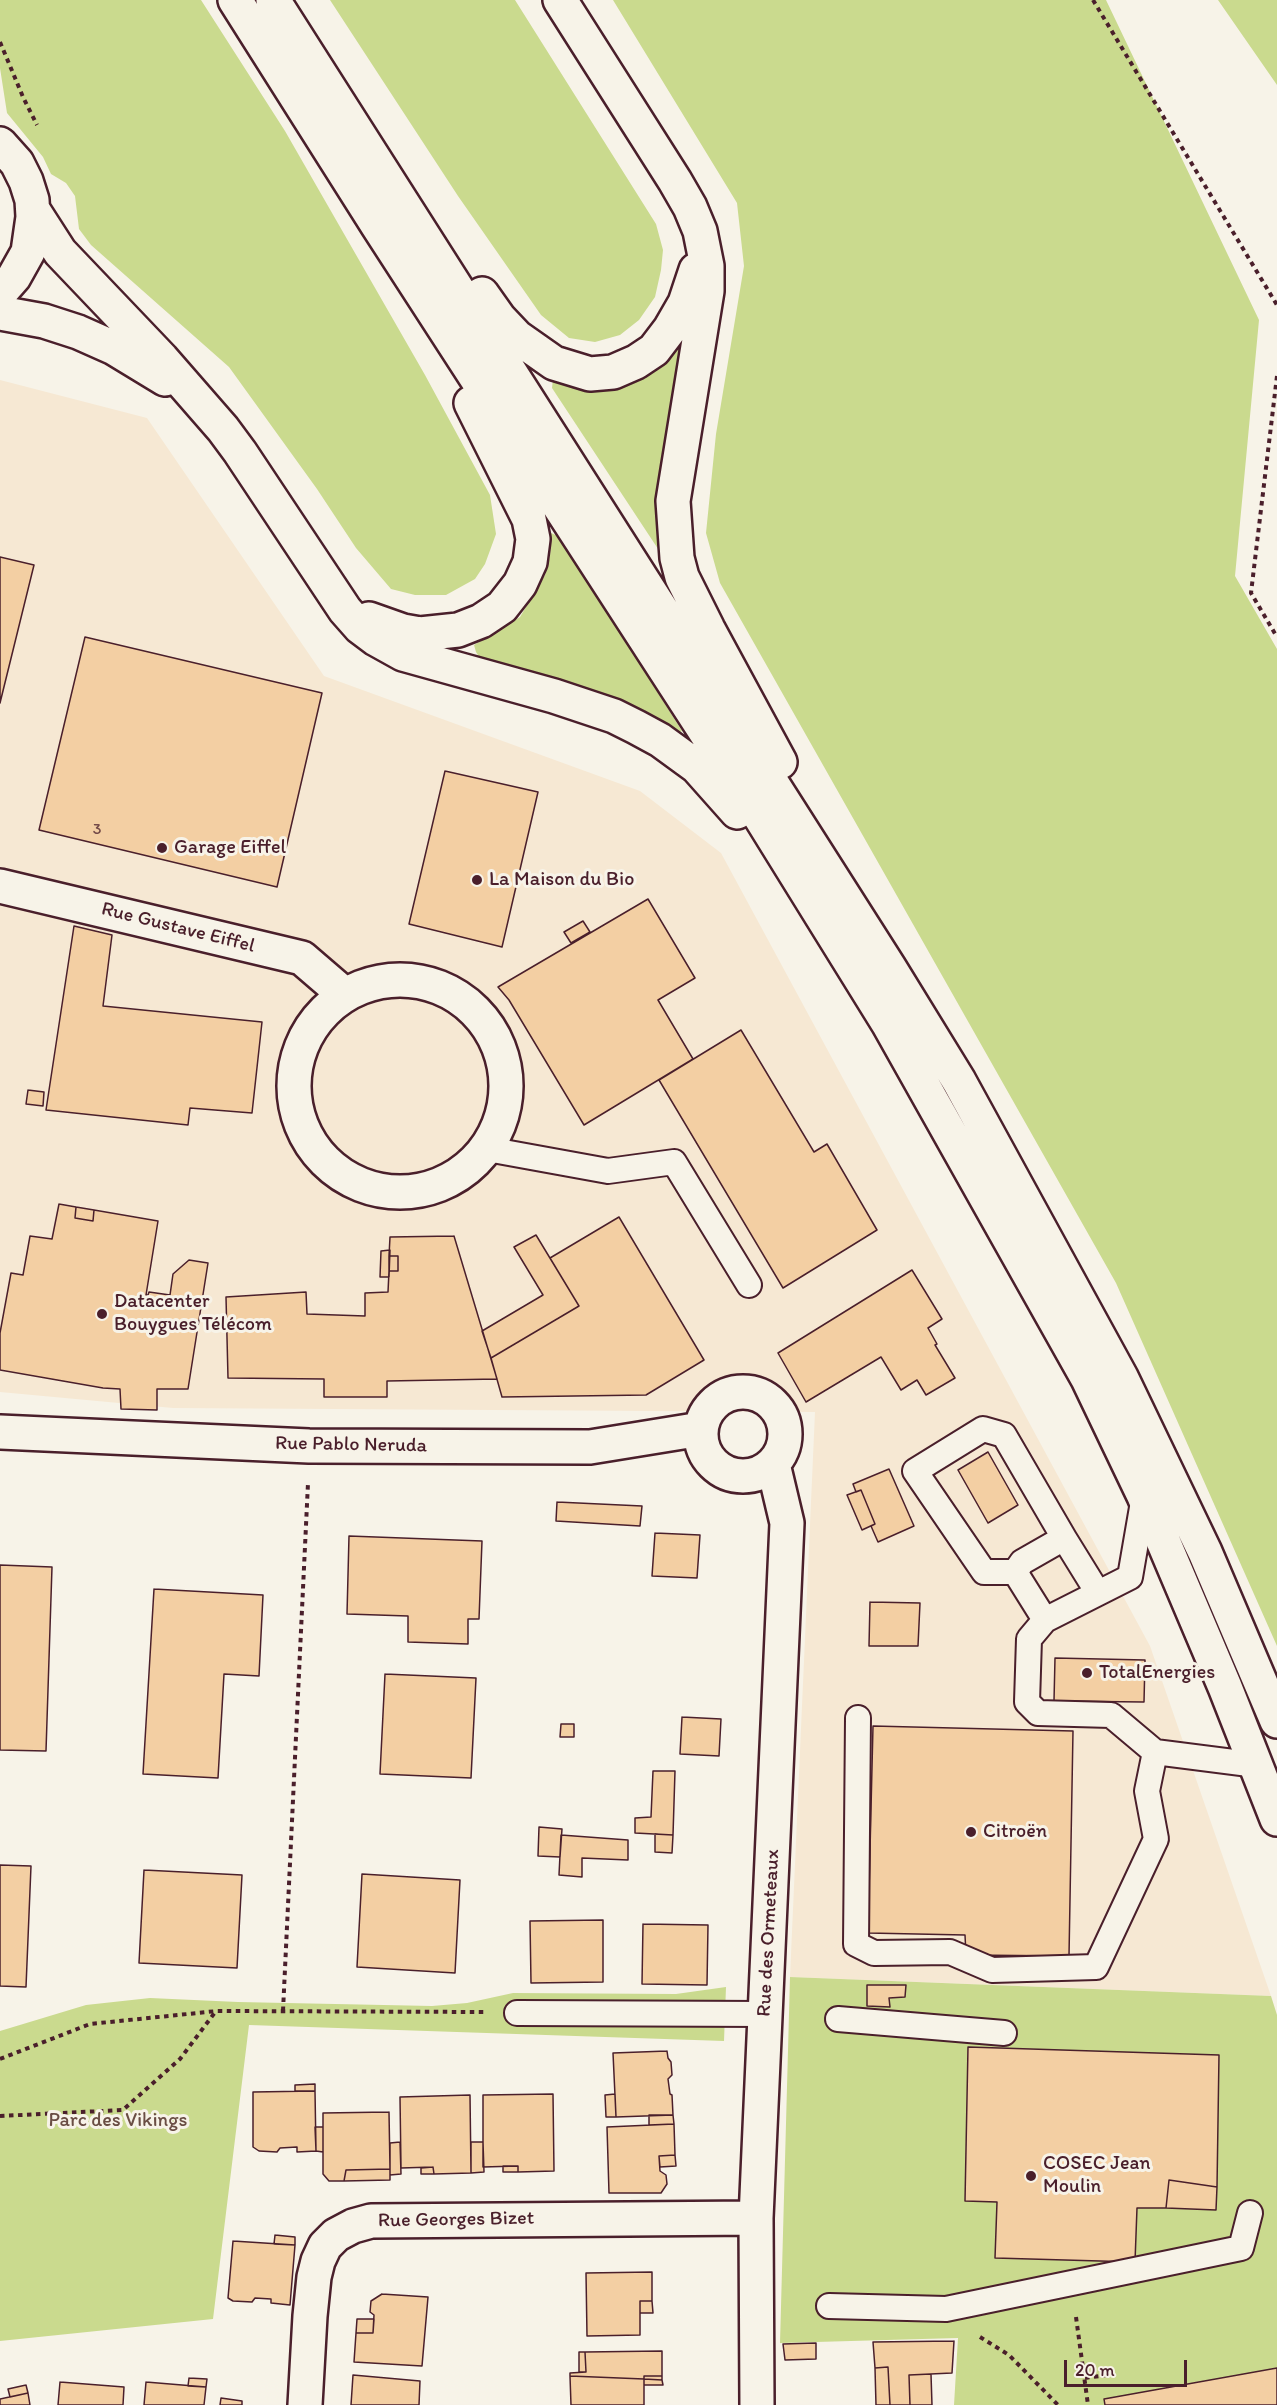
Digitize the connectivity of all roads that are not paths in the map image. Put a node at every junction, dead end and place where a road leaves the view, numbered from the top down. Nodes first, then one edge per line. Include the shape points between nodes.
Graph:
1 (236, 0) edge
2 (273, 0) edge
3 (560, 0) edge
4 (339, 103) junction
5 (0, 144) edge
6 (33, 210) junction
7 (378, 225) junction
8 (704, 249) junction
9 (0, 293) edge
10 (0, 312) edge
11 (208, 410) junction
12 (336, 595) junction
13 (0, 886) edge
14 (889, 967) junction
15 (345, 995) junction
16 (878, 1006) junction
17 (487, 1149) junction
18 (749, 1285) dead end
19 (701, 1429) junction
20 (0, 1432) edge
21 (773, 1464) junction
22 (1144, 1496) junction
23 (1064, 1538) junction
24 (1015, 1572) junction
25 (1098, 1593) junction
26 (1045, 1620) junction
27 (858, 1718) dead end
28 (1277, 1721) edge
29 (1155, 1752) junction
30 (1257, 1765) junction
31 (1277, 1819) edge
32 (517, 2013) road end
33 (765, 2014) junction
34 (838, 2019) dead end
35 (1005, 2033) dead end
36 (1250, 2212) dead end
37 (756, 2218) junction
38 (829, 2306) dead end
39 (305, 2405) edge
40 (757, 2405) edge

1 - 7 main road
2 - 4 main road
3 - 8 main road via 685,198
4 - 8 main road via 499,318 517,337 554,363 590,374 613,372 654,350 685,303
4 - 14 main road
5 - 6 main road via 22,172
6 - 9 main road via 28,252
6 - 11 main road via 60,252
7 - 12 main road via 516,489 533,539 530,562 520,584 502,607 458,630 420,634 403,631 367,618
7 - 16 main road
8 - 14 main road via 707,291 674,501 677,558 682,577 708,629
10 - 11 main road via 44,321 94,339 148,368
11 - 12 main road
12 - 16 main road via 360,627 403,654 614,716 681,755 710,780 766,848
13 - 15 main road, Rue Gustave Eiffel via 302,958
14 - 28 main road via 959,1081 1121,1377 1205,1552
15 - 17 main road via 374,982 406,979 437,985 465,1000 488,1024 502,1054 507,1087 502,1119
15 - 17 main road via 321,1015 309,1032 295,1070 294,1101 303,1131 323,1160 352,1181 379,1191 408,1193 437,1186 463,1172
16 - 22 main road via 1088,1379
17 - 18 lane via 608,1171 674,1162
19 - 20 main road, Rue Pablo Neruda via 590,1447 309,1446
19 - 21 main road via 706,1454 725,1472 750,1476
19 - 21 main road via 714,1403 726,1395 754,1393 778,1410 784,1424 785,1438
21 - 33 main road, Rue des Ormeteaux via 787,1524
22 - 25 lane via 1130,1577
22 - 30 main road
23 - 24 lane via 1022,1562
23 - 24 lane via 1004,1436 983,1429 915,1472 984,1572
23 - 25 lane
24 - 26 lane
25 - 26 lane
26 - 29 lane via 1029,1639 1027,1702 1038,1713 1111,1715
27 - 29 lane via 856,1944 874,1953 950,1952 992,1970 1096,1967 1156,1839 1147,1791
29 - 30 lane
30 - 31 main road
32 - 33 lane
33 - 37 main road, Rue des Ormeteaux
34 - 35 lane
36 - 38 lane via 1241,2248 946,2309
37 - 39 main road, Rue Georges Bizet via 371,2221 353,2226 336,2235 318,2261 310,2316
37 - 40 main road, Rue des Ormeteaux

